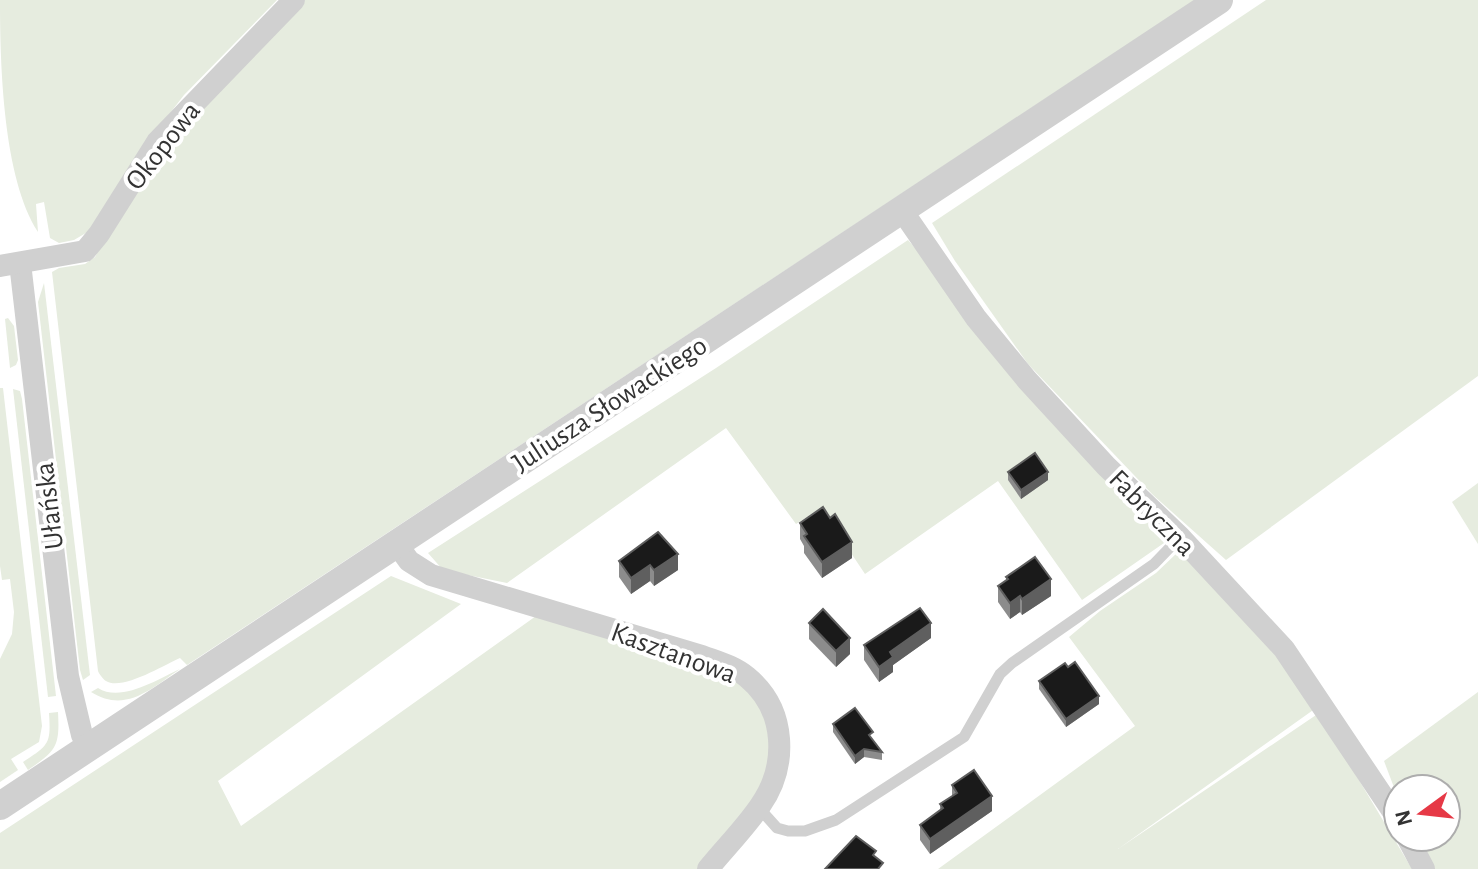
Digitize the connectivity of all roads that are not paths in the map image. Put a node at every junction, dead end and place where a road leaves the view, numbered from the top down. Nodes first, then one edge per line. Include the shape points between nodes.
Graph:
1 (294, 0) edge
2 (1219, 0) edge
3 (901, 209) junction
4 (10, 265) edge
5 (1180, 537) junction
6 (396, 543) junction
7 (89, 747) junction
8 (1382, 795) edge
9 (0, 806) edge
10 (759, 808) junction
11 (708, 869) edge

1 - 4 street, Okopowa via 157,142 85,251
2 - 3 street, Juliusza Słowackiego
3 - 5 street, Fabryczna via 976,318 1027,380
3 - 6 street, Juliusza Słowackiego
4 - 7 street, Ułańska via 68,676
5 - 8 street, Fabryczna via 1284,649
5 - 10 lane via 1154,564 1000,674 964,737 836,820 788,831 777,828
6 - 7 street, Juliusza Słowackiego
6 - 10 street, Kasztanowa via 409,561 431,575 702,656 745,675 772,708 780,736 776,772
7 - 9 street, Juliusza Słowackiego
10 - 11 street, Kasztanowa

